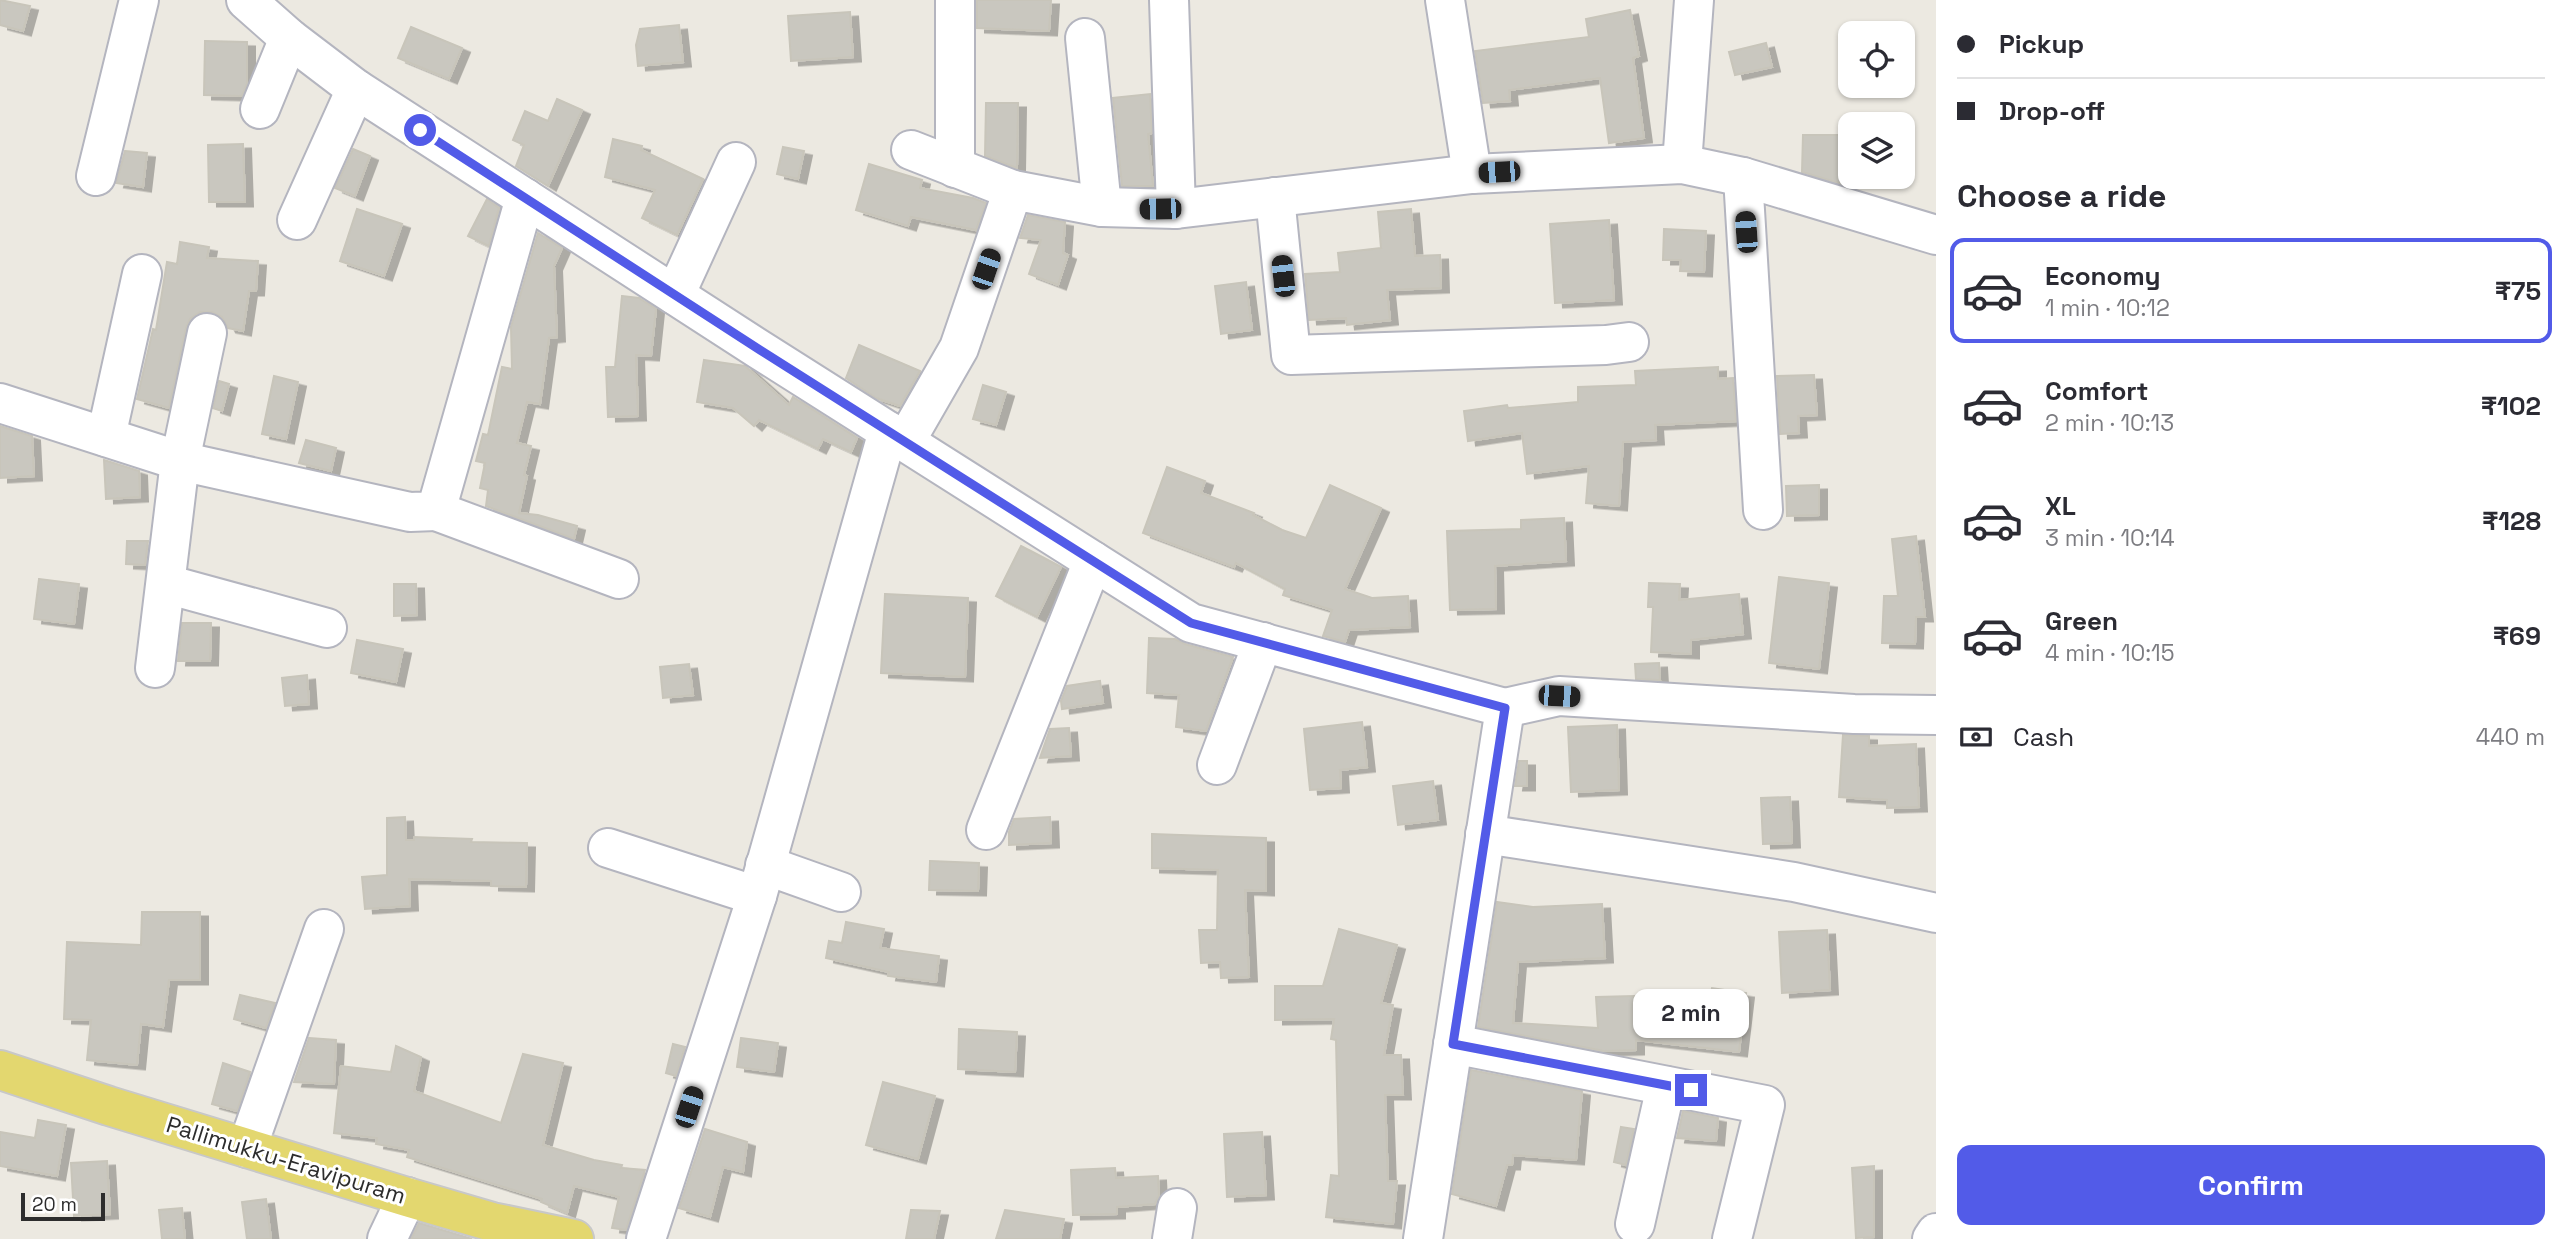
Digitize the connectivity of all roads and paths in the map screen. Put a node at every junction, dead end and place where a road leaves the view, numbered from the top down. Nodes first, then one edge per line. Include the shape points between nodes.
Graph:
1 (246, 0) edge
2 (955, 0) edge
3 (1169, 0) edge
4 (1445, 0) edge
5 (1694, 0) edge
6 (135, 1) edge
7 (289, 38) junction
8 (1085, 38) dead end
9 (356, 89) junction
10 (260, 109) dead end
11 (912, 150) dead end
12 (736, 162) dead end
13 (1682, 164) junction
14 (955, 168) junction
15 (1472, 174) junction
16 (96, 176) dead end
17 (1743, 177) junction
18 (1013, 190) junction
19 (1275, 197) junction
20 (525, 198) junction
21 (1101, 207) junction
22 (1176, 209) junction
23 (297, 220) dead end
24 (1936, 235) edge
25 (142, 274) dead end
26 (675, 295) junction
27 (207, 333) dead end
28 (1629, 342) dead end
29 (0, 402) edge
30 (896, 437) junction
31 (106, 438) junction
32 (180, 461) junction
33 (1763, 510) dead end
34 (436, 511) junction
35 (1093, 561) junction
36 (619, 579) dead end
37 (166, 584) junction
38 (327, 628) dead end
39 (1263, 642) junction
40 (155, 668) dead end
41 (1505, 708) junction
42 (1936, 715) edge
43 (1217, 765) dead end
44 (986, 830) dead end
45 (1485, 834) junction
46 (608, 848) dead end
47 (761, 880) junction
48 (841, 892) dead end
49 (1936, 913) edge
50 (324, 929) dead end
51 (1453, 1044) junction
52 (0, 1070) edge
53 (1666, 1086) junction
54 (247, 1148) junction
55 (407, 1197) junction
56 (1635, 1224) dead end
57 (1936, 1233) edge
58 (387, 1239) edge
59 (574, 1239) edge
60 (646, 1239) edge
61 (1423, 1239) edge
62 (1732, 1239) edge
63 (1931, 1239) edge

1 - 7 street
2 - 14 street
3 - 22 street
4 - 15 street
5 - 13 street
6 - 16 street
7 - 9 street
7 - 10 street
8 - 21 street
9 - 20 street
9 - 23 street
11 - 14 street
12 - 26 street
13 - 15 street
13 - 17 street
14 - 18 street
15 - 19 street
17 - 24 street
17 - 33 street
18 - 21 street
18 - 30 street via 959,348
19 - 22 street
19 - 28 street via 1291,355
20 - 26 street
20 - 34 street
21 - 22 street
25 - 31 street
26 - 30 street
27 - 32 street
29 - 31 street
30 - 35 street
30 - 47 street
31 - 32 street
32 - 34 street via 410,512
32 - 37 street
34 - 36 street
35 - 39 street via 1191,623
35 - 44 street
37 - 38 street
37 - 40 street
39 - 41 street
39 - 43 street
41 - 42 street via 1559,696
41 - 45 street
45 - 49 street via 1794,882
45 - 51 street
46 - 47 street
47 - 48 street
47 - 60 street
50 - 54 street
51 - 53 street
51 - 61 street
52 - 54 main road, Pallimukku-Eravipuram
53 - 56 street
53 - 62 street via 1765,1105
54 - 55 main road, Pallimukku-Eravipuram
55 - 58 street
55 - 59 main road, Pallimukku-Eravipuram via 492,1222
57 - 63 street

